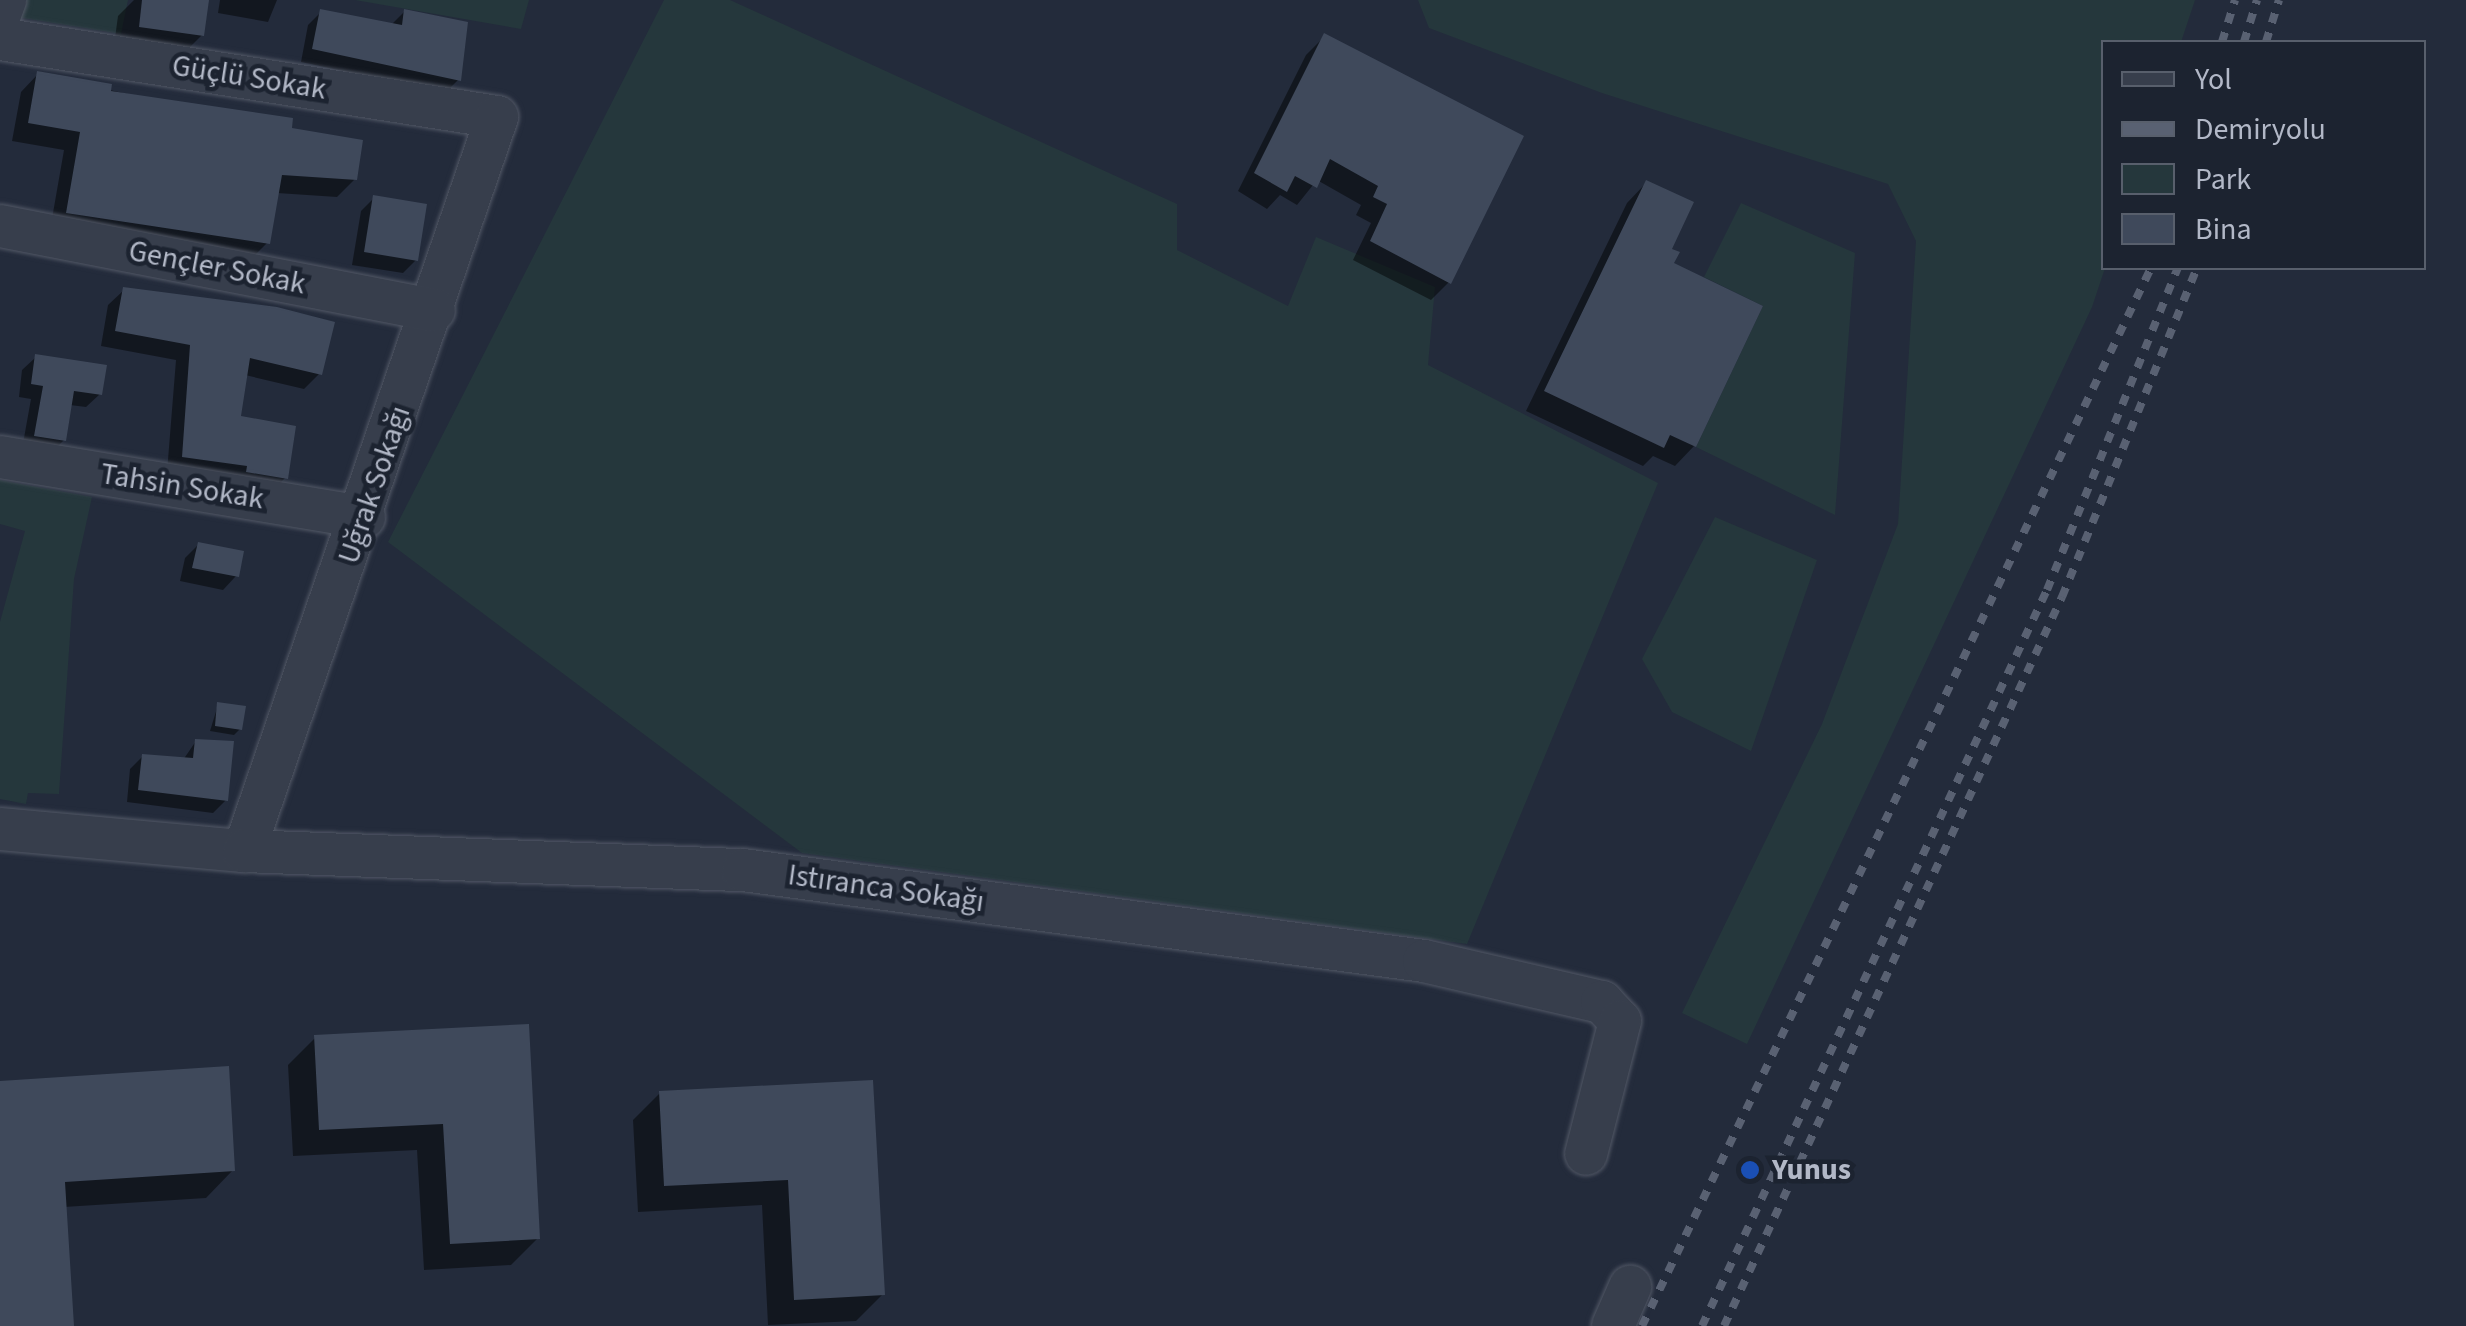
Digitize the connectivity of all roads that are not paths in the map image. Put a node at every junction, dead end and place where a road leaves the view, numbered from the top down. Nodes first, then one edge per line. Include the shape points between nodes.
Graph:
1 (6, 0) edge
2 (0, 14) edge
3 (0, 40) edge
4 (497, 116) joint
5 (0, 226) edge
6 (434, 310) junction
7 (0, 458) edge
8 (364, 517) junction
9 (0, 829) edge
10 (244, 851) junction
11 (1586, 1154) dead end
12 (1630, 1288) dead end
13 (1613, 1326) edge

1 - 2 street
3 - 4 street, Güçlü Sokak
4 - 6 street, Uğrak Sokağı
5 - 6 street, Gençler Sokak
6 - 8 street, Uğrak Sokağı
7 - 8 street, Tahsin Sokak
8 - 10 street, Uğrak Sokağı
9 - 10 street, Istıranca Sokağı
10 - 11 street, Istıranca Sokağı via 743,870 1424,961 1602,1002 1620,1020
12 - 13 street

